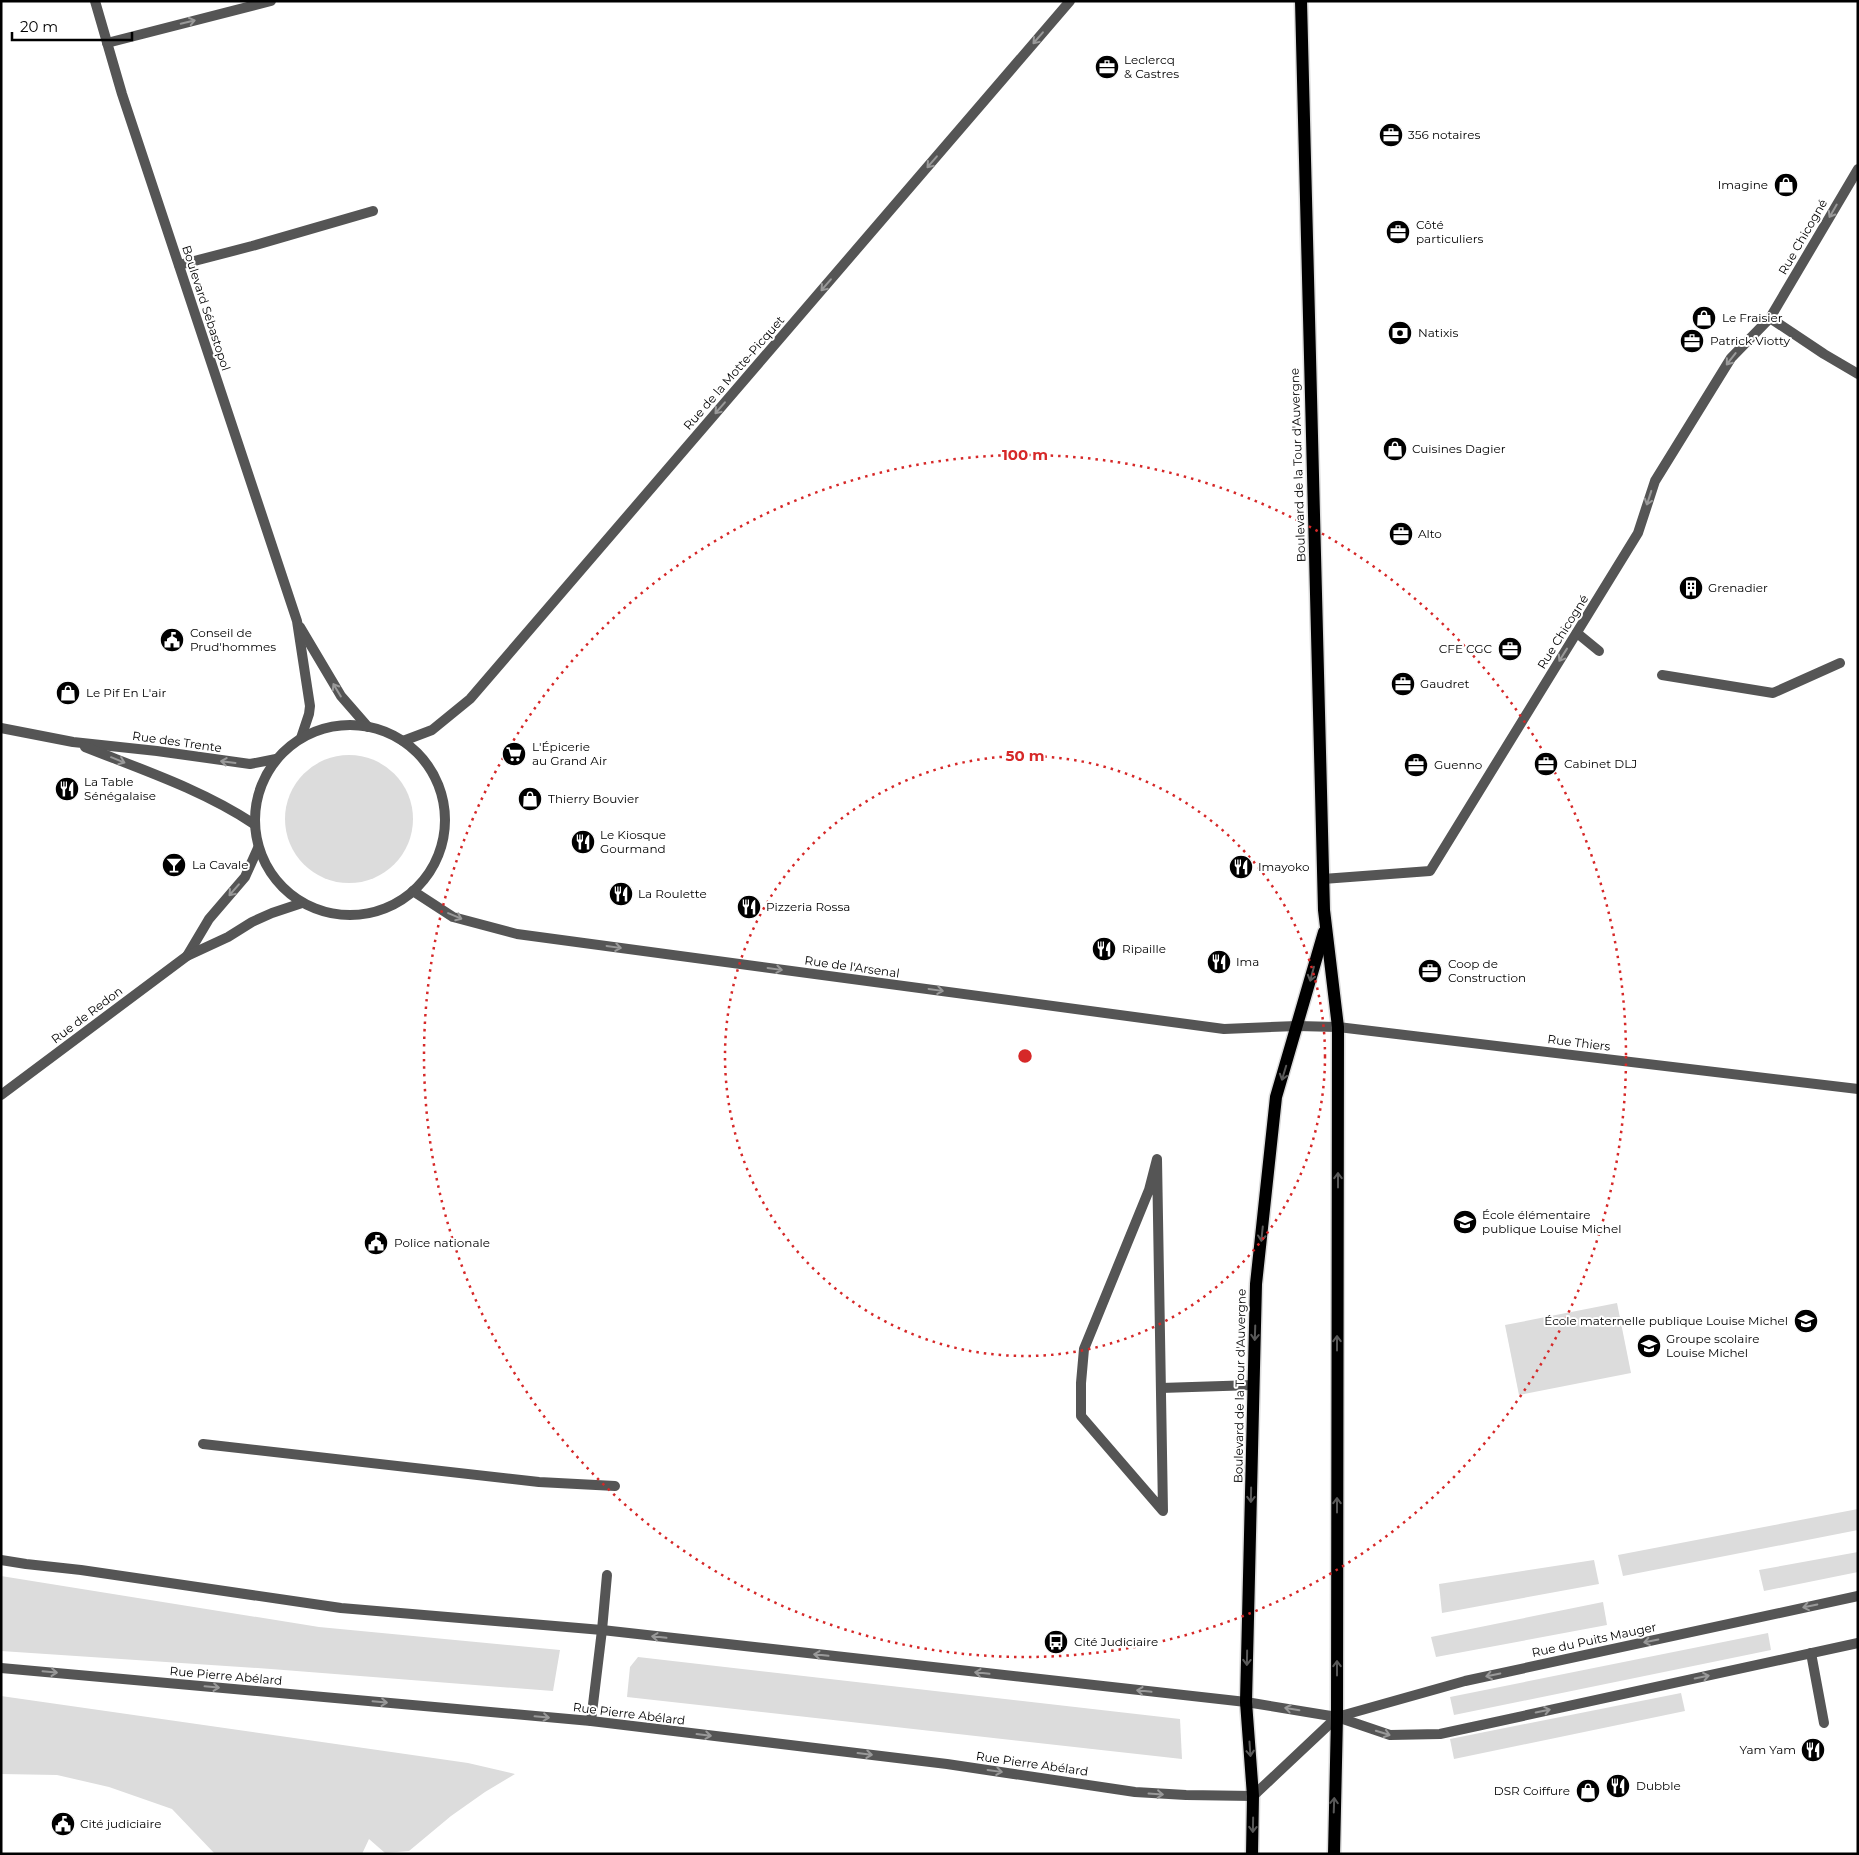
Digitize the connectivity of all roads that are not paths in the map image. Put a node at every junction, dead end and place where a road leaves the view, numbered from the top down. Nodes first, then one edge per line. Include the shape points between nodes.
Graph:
1 (94, 1) edge
2 (271, 1) edge
3 (1070, 1) edge
4 (1300, 1) edge
5 (107, 43) junction
6 (1858, 169) edge
7 (372, 211) dead end
8 (179, 265) junction
9 (1770, 318) junction
10 (1858, 374) edge
11 (297, 621) junction
12 (1577, 633) junction
13 (1598, 651) dead end
14 (1840, 663) dead end
15 (1662, 676) dead end
16 (368, 727) junction
17 (1, 728) edge
18 (301, 738) junction
19 (403, 741) junction
20 (73, 742) junction
21 (276, 759) junction
22 (254, 824) junction
23 (258, 848) junction
24 (1323, 878) junction
25 (413, 891) junction
26 (302, 902) junction
27 (1325, 927) junction
28 (187, 956) junction
29 (1298, 1026) junction
30 (1338, 1028) junction
31 (1858, 1089) edge
32 (1, 1095) edge
33 (1254, 1385) junction
34 (1161, 1388) junction
35 (202, 1444) dead end
36 (615, 1486) dead end
37 (1, 1560) edge
38 (607, 1575) dead end
39 (1858, 1596) edge
40 (602, 1630) junction
41 (1858, 1642) edge
42 (1811, 1652) junction
43 (1, 1668) edge
44 (1246, 1702) junction
45 (1337, 1717) junction
46 (591, 1721) junction
47 (1824, 1723) dead end
48 (1253, 1796) junction
49 (1252, 1854) edge
50 (1334, 1854) edge

1 - 5 street, Boulevard Sébastopol
5 -> 2 street
3 -> 19 street, Rue de la Motte-Picquet via 470,699 432,730
4 - 24 main road, Boulevard de la Tour d'Auvergne
5 - 8 street, Boulevard Sébastopol
6 -> 9 street, Rue Chicogné
7 - 8 street
8 - 11 street, Boulevard Sébastopol
9 - 10 street
9 -> 12 street, Rue Chicogné via 1731,358 1655,481 1638,533
16 -> 11 street, Boulevard Sébastopol via 341,696
11 - 18 street, Boulevard Sébastopol via 310,706
12 - 13 street
12 -> 24 street, Rue Chicogné via 1430,870
14 - 15 street via 1773,693
16 - 18 street via 345,725 322,729
16 - 19 street
17 - 20 street, Rue des Trente
18 - 21 street
19 - 25 street via 422,758 436,778 445,826 440,850 429,872
21 -> 20 street, Rue des Trente via 250,764
20 -> 22 street, Rue des Trente via 199,792
21 - 22 street via 256,801
22 - 23 street
23 - 26 street via 268,870 283,888
23 -> 28 street, Rue de Redon via 245,877 209,919
24 - 27 main road, Boulevard de la Tour d'Auvergne
25 - 26 street via 398,902 375,911 351,915 326,912
25 -> 29 street, Rue de l'Arsenal via 454,917 517,934 1224,1030
26 - 28 street, Rue de Redon via 252,922
27 -> 29 main road, Boulevard de la Tour d'Auvergne
27 - 30 main road, Boulevard de la Tour d'Auvergne
28 - 32 street, Rue de Redon
29 - 30 street, Rue Thiers
29 -> 33 main road, Boulevard de la Tour d'Auvergne via 1276,1097 1256,1284
30 - 31 street, Rue Thiers
45 -> 30 main road, Boulevard de la Tour d'Auvergne
33 - 34 street
33 -> 44 main road, Boulevard de la Tour d'Auvergne
34 - 34 street via 1157,1199 1157,1159 1149,1190 1084,1349 1080,1416 1163,1511
35 - 36 street via 539,1482
37 - 40 street via 341,1608
38 - 40 street
39 -> 45 street, Rue du Puits Mauger via 1465,1681
44 -> 40 street
40 - 46 street
41 - 42 street, Rue du Puits Mauger
45 -> 42 street, Rue du Puits Mauger via 1390,1735 1440,1734
42 - 47 street
43 -> 46 street, Rue Pierre Abélard
45 -> 44 street, Rue du Puits Mauger
44 -> 48 main road, Boulevard de la Tour d'Auvergne
45 - 48 street, Rue du Puits Mauger
50 -> 45 main road, Boulevard de la Tour d'Auvergne
46 -> 48 street, Rue Pierre Abélard via 947,1764 1135,1792
48 -> 49 main road, Boulevard de la Tour d'Auvergne

